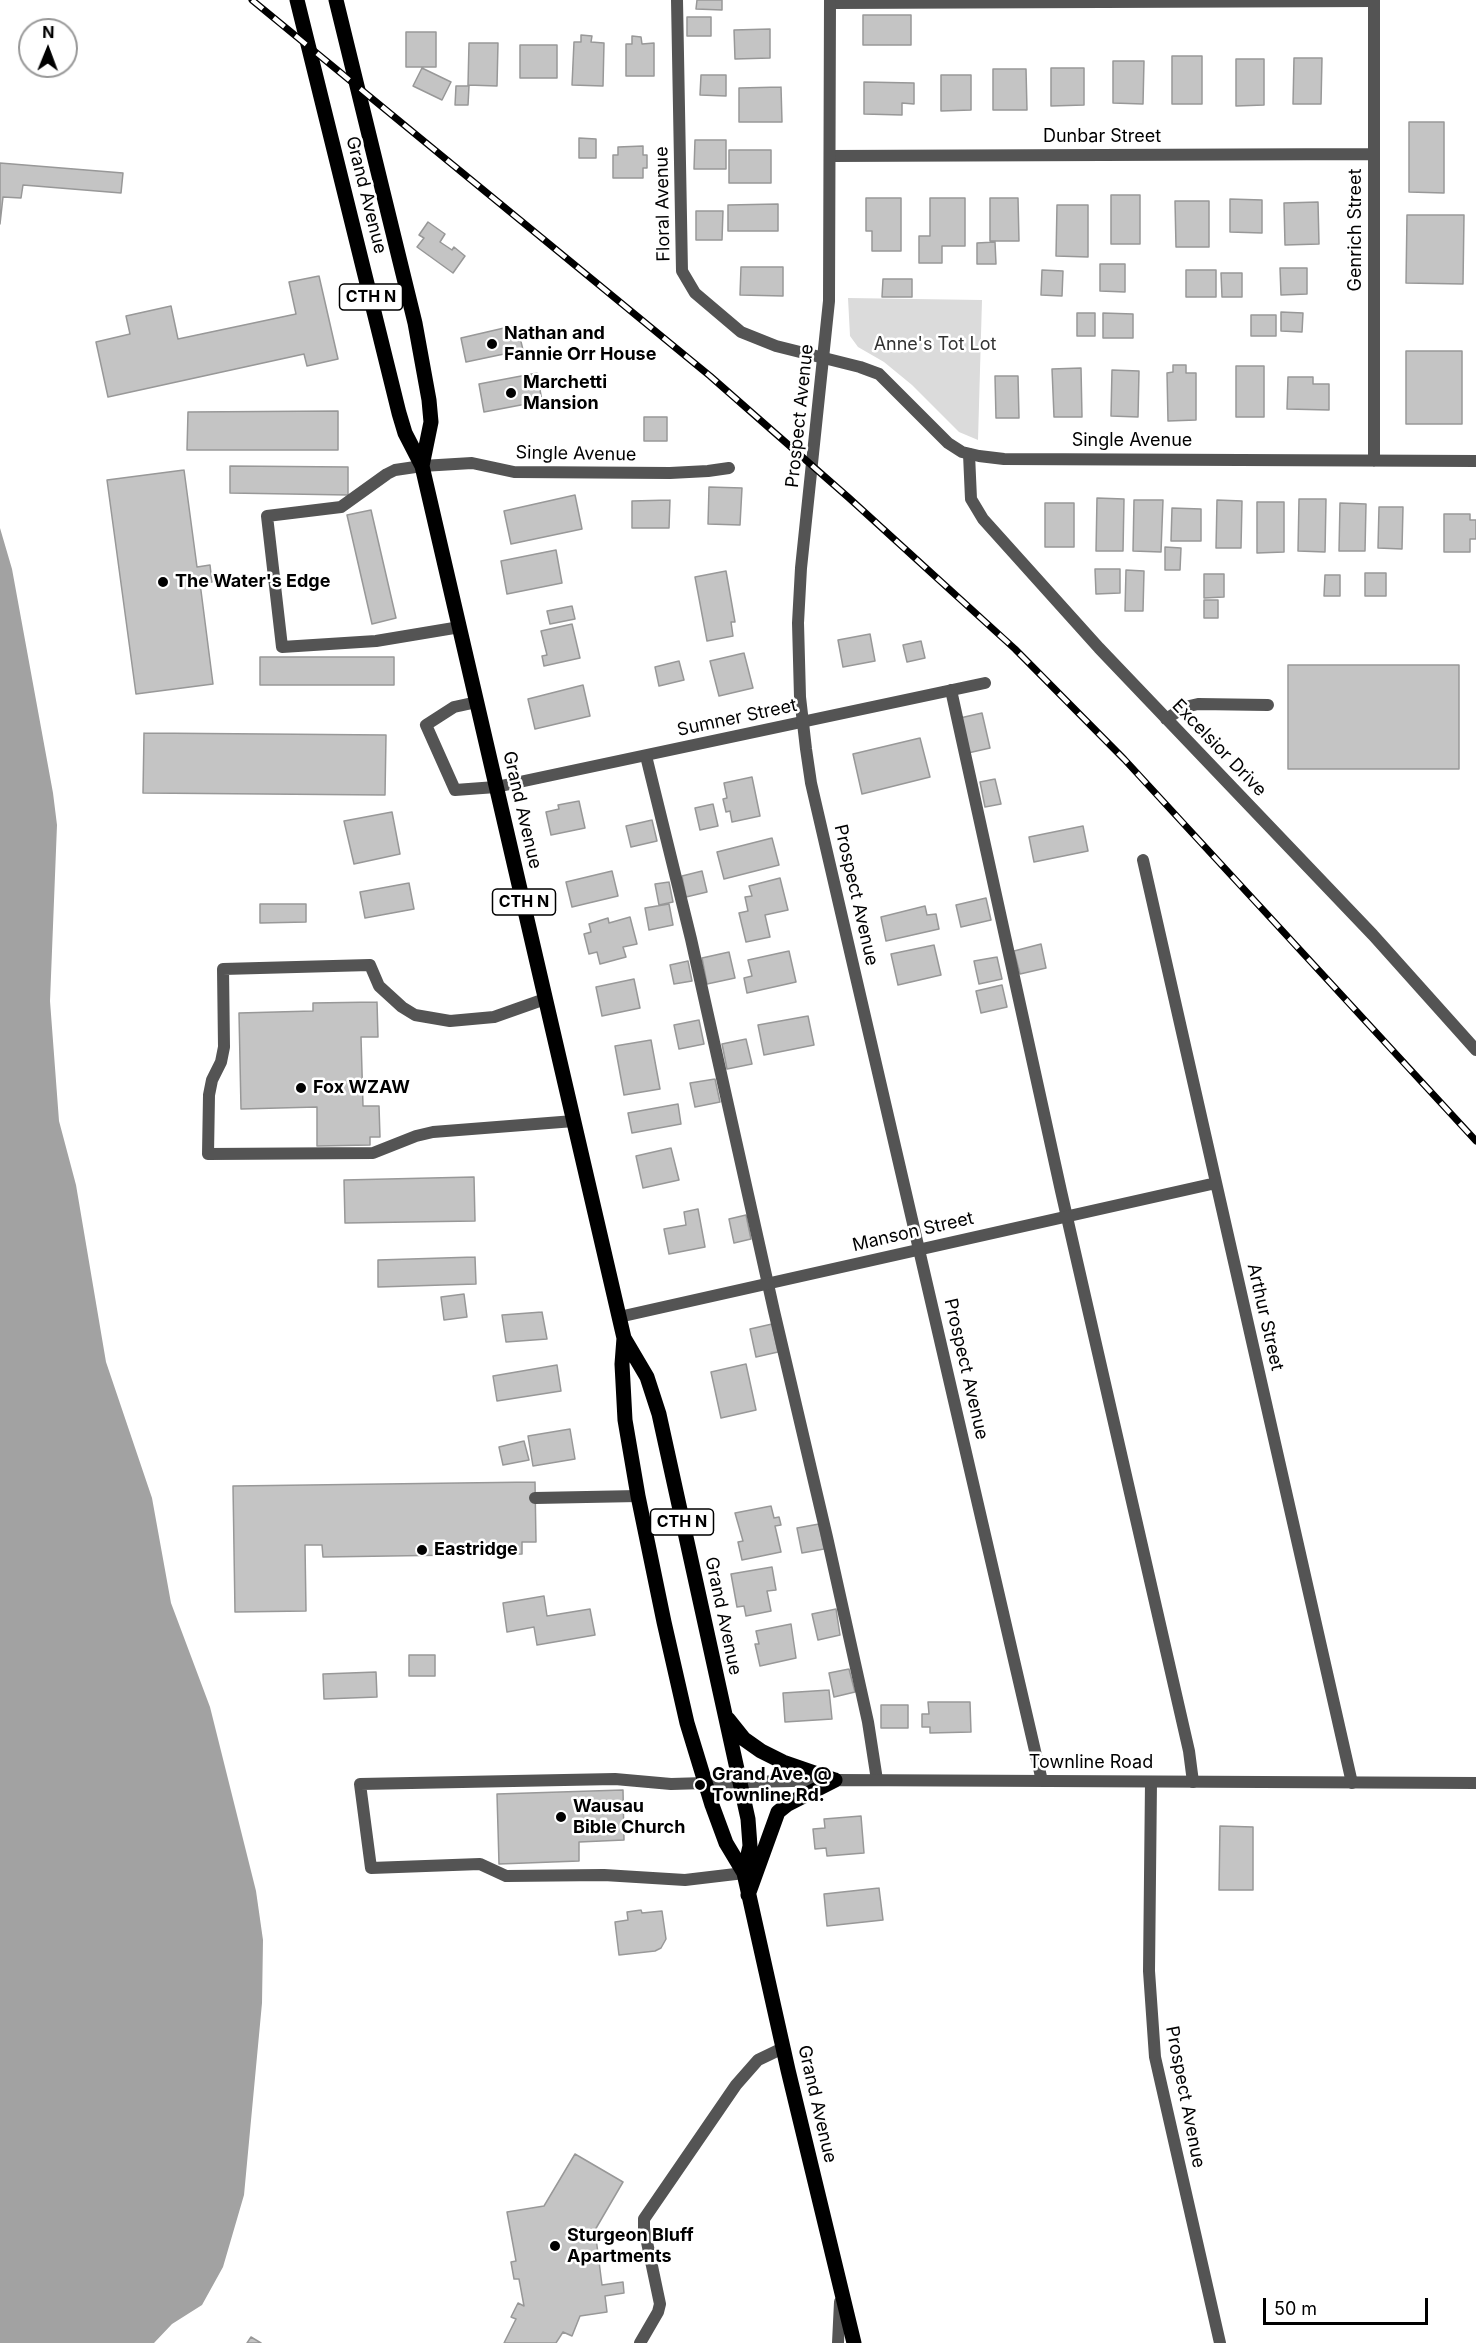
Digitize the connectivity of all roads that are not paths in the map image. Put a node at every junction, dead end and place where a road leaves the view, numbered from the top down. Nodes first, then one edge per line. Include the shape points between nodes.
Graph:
1 (297, 0) edge
2 (677, 0) edge
3 (1374, 0) edge
4 (830, 1) edge
5 (337, 5) edge
6 (1374, 154) junction
7 (830, 156) junction
8 (824, 357) junction
9 (969, 454) junction
10 (1374, 461) junction
11 (1476, 461) edge
12 (422, 466) junction
13 (729, 468) dead end
14 (459, 627) junction
15 (985, 683) dead end
16 (951, 690) junction
17 (477, 702) junction
18 (1268, 705) dead end
19 (1166, 719) junction
20 (803, 722) junction
21 (646, 756) junction
22 (496, 787) junction
23 (1143, 860) dead end
24 (545, 999) junction
25 (1476, 1050) edge
26 (574, 1121) junction
27 (1216, 1183) junction
28 (1068, 1216) junction
29 (920, 1249) junction
30 (768, 1283) junction
31 (619, 1317) junction
32 (624, 1338) junction
33 (638, 1496) junction
34 (536, 1498) dead end
35 (724, 1712) junction
36 (835, 1780) junction
37 (877, 1780) junction
38 (1042, 1781) junction
39 (740, 1782) junction
40 (1151, 1782) junction
41 (1193, 1782) junction
42 (705, 1783) junction
43 (1352, 1783) junction
44 (1476, 1783) edge
45 (744, 1873) junction
46 (748, 1895) junction
47 (783, 2048) junction
48 (840, 2283) junction
49 (640, 2343) edge
50 (838, 2343) edge
51 (854, 2343) edge
52 (1220, 2343) edge

1 - 12 main road, Grand Avenue / CTH N via 399,413
2 - 8 street, Floral Avenue via 681,271 695,293 741,332 776,346
3 - 4 street
3 - 6 street, Genrich Street
4 - 7 street, Prospect Avenue
5 - 12 main road, Grand Avenue / CTH N via 415,323 431,422
6 - 7 street, Dunbar Street
6 - 10 street, Genrich Street
7 - 8 street, Prospect Avenue via 829,301
8 - 9 street, Single Avenue via 879,374 948,444
8 - 20 street, Prospect Avenue via 798,623
9 - 10 street, Single Avenue via 1004,459
9 - 19 street, Excelsior Drive via 971,500 982,519
10 - 11 street, Single Avenue
12 - 13 street, Single Avenue via 472,463 514,472 635,473
12 - 14 main road, Grand Avenue / CTH N
12 - 14 street, Single Avenue via 387,474 341,507 267,516 282,647 376,641
14 - 17 main road, Grand Avenue / CTH N
15 - 16 street, Sumner Street
16 - 20 street, Sumner Street
16 - 28 street
17 - 22 main road, Grand Avenue / CTH N
17 - 22 street, Sumner Street via 454,707 426,725 454,790
18 - 19 street via 1198,704
19 - 25 street, Excelsior Drive via 1373,935
20 - 21 street, Sumner Street
20 - 29 street, Prospect Avenue via 812,783
21 - 22 street, Sumner Street
21 - 30 street
22 - 24 main road, Grand Avenue / CTH N
23 - 27 street, Arthur Street
24 - 26 main road, Grand Avenue / CTH N
24 - 26 street via 494,1017 450,1021 415,1015 402,1007 379,986 370,965 224,969 224,1047 209,1095 208,1154 373,1153 433,1132
26 - 31 main road, Grand Avenue / CTH N
27 - 28 street, Manson Street
27 - 43 street, Arthur Street
28 - 29 street, Manson Street
28 - 41 street
29 - 30 street, Manson Street
29 - 38 street, Prospect Avenue
30 - 31 street, Manson Street
30 - 37 street via 866,1714
31 - 32 main road, Grand Avenue / CTH N
32 - 33 main road, Grand Avenue / CTH N via 623,1394
32 - 35 main road, Grand Avenue / CTH N via 643,1368 654,1396
33 - 34 street
33 - 42 main road, Grand Avenue / CTH N via 677,1680
35 - 36 main road via 739,1734 760,1751
35 - 39 main road, Grand Avenue / CTH N
36 - 37 street, Townline Road
36 - 39 street, Townline Road
36 - 46 main road via 778,1812
37 - 38 street, Townline Road
38 - 40 street, Townline Road
39 - 42 street, Townline Road
39 - 45 main road, Grand Avenue / CTH N via 750,1834
40 - 41 street, Townline Road
40 - 52 street, Prospect Avenue via 1149,1971 1155,2057
41 - 43 street, Townline Road
42 - 45 main road, Grand Avenue via 726,1843
42 - 45 street, Townline Road via 615,1779 360,1784 371,1868 480,1864 506,1876 604,1875 685,1880
43 - 44 street, Townline Road
45 - 46 main road, Grand Avenue
46 - 47 main road, Grand Avenue
47 - 48 main road, Grand Avenue
47 - 49 street via 758,2060 743,2078 644,2219 660,2304
48 - 50 street
48 - 51 main road, Grand Avenue

